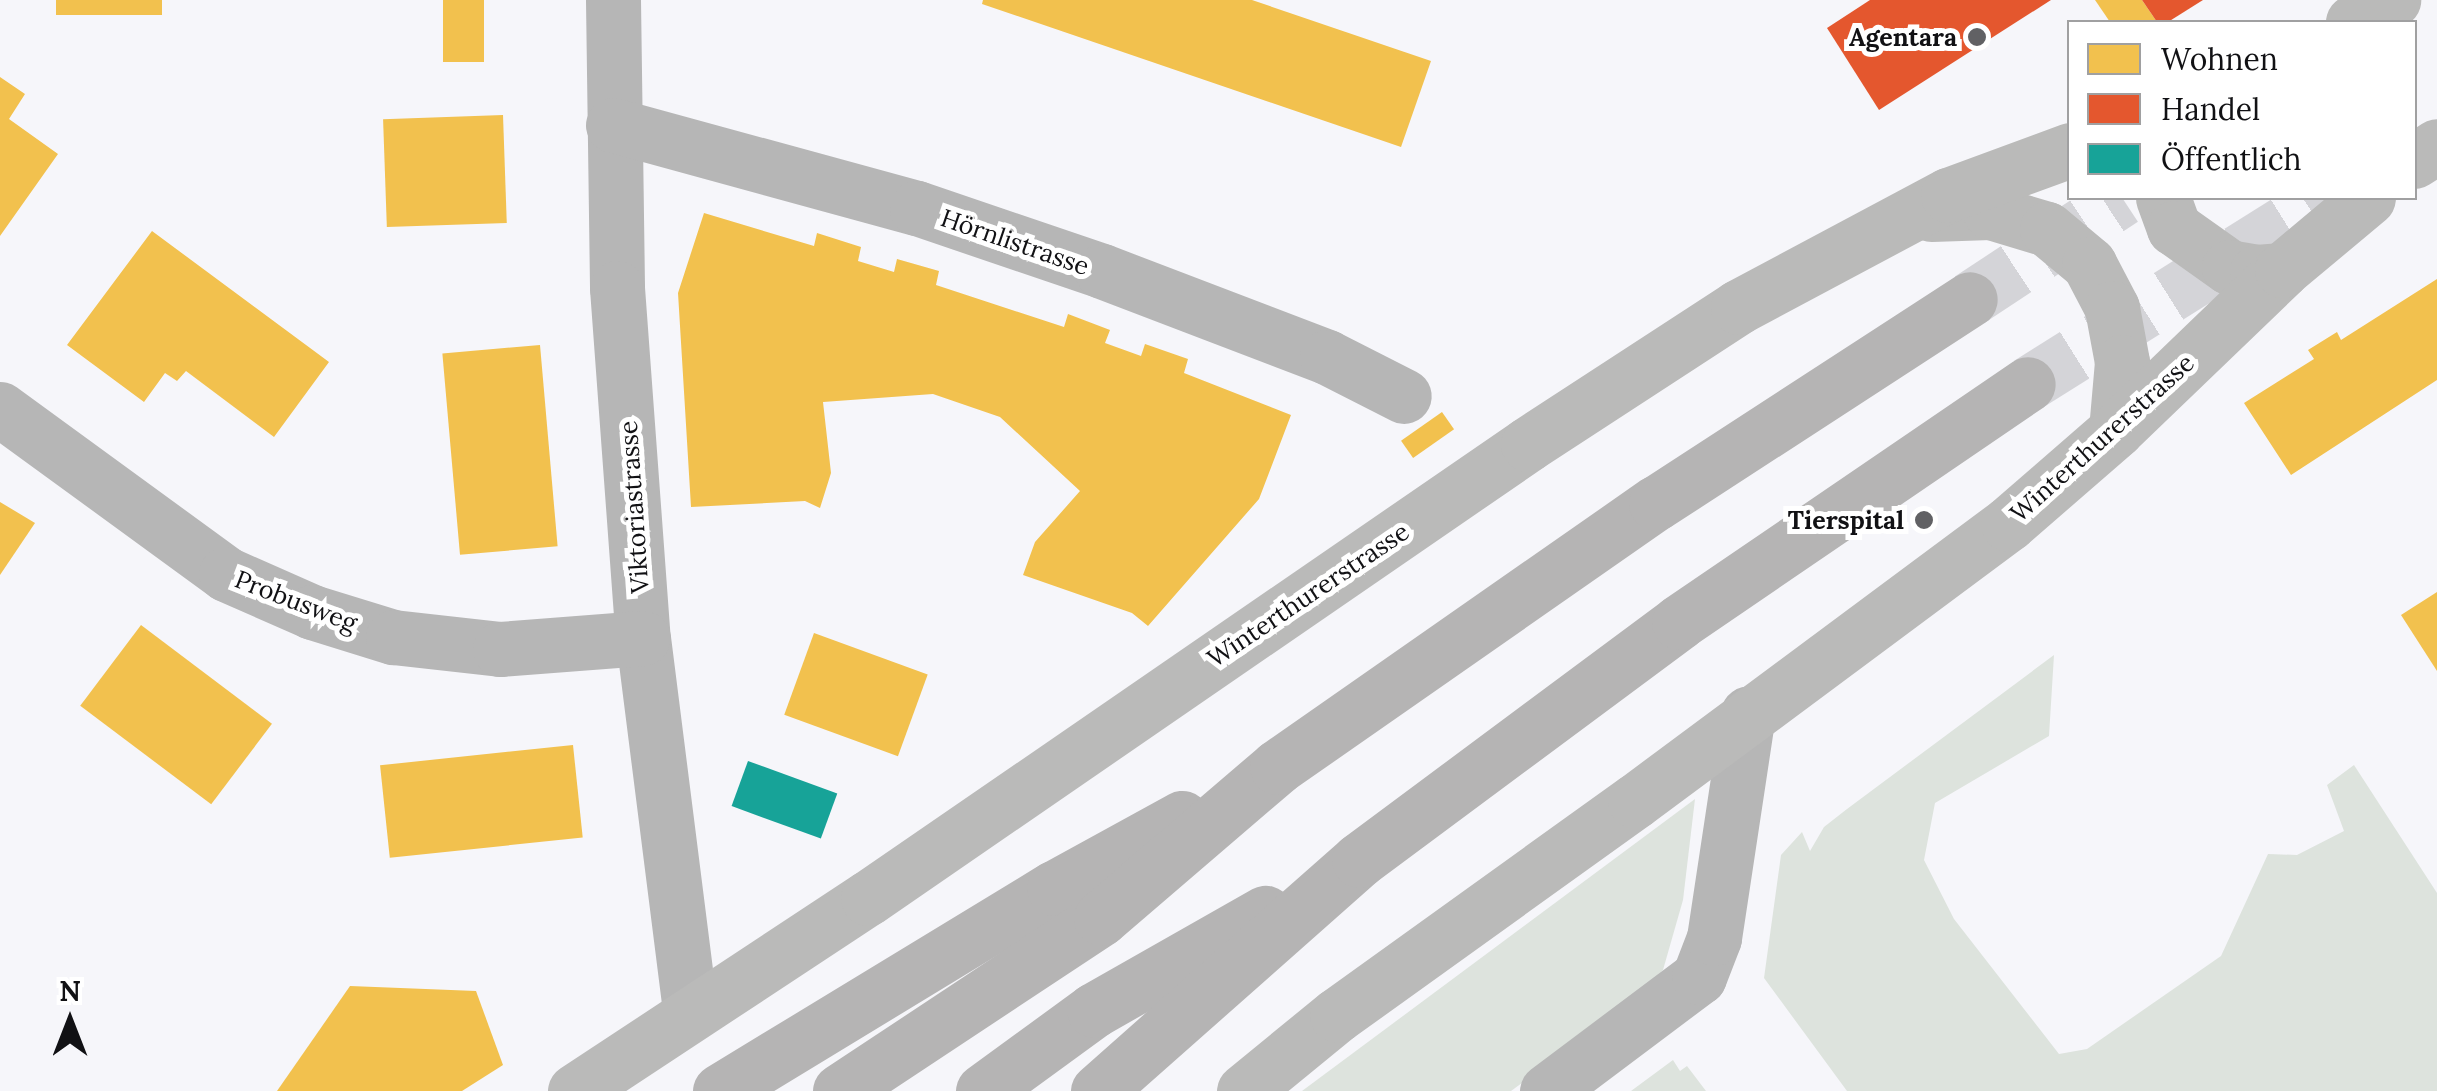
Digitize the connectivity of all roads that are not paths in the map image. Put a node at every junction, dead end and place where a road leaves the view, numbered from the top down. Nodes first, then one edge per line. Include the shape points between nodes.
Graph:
1 (613, 0) edge
2 (2393, 0) edge
3 (2356, 20) edge
4 (613, 125) junction
5 (2067, 151) edge
6 (2164, 200) edge
7 (2366, 200) edge
8 (1911, 215) junction
9 (2282, 270) junction
10 (1970, 299) tunnel mouth
11 (2028, 384) tunnel mouth
12 (1404, 396) dead end
13 (0, 409) edge
14 (2116, 430) junction
15 (642, 638) junction
16 (1748, 714) junction
17 (1276, 767) junction
18 (1359, 860) junction
19 (690, 1012) junction
20 (574, 1091) edge
21 (720, 1091) edge
22 (840, 1091) edge
23 (983, 1091) edge
24 (1098, 1091) edge
25 (1244, 1091) edge
26 (1547, 1091) edge

1 - 4 street, Viktoriastrasse
2 - 3 main road
4 - 12 street, Hörnlistrasse via 917,208 1102,271 1326,356
4 - 15 street, Viktoriastrasse via 617,288
5 - 8 main road, Winterthurerstrasse
6 - 9 main road via 2174,228 2229,267
7 - 9 main road, Winterthurerstrasse
8 - 14 main road via 1990,212 2047,229 2089,264 2112,308 2122,362
8 - 19 main road, Winterthurerstrasse via 1673,349 868,898
9 - 14 main road, Winterthurerstrasse
10 - 17 highway via 1656,503
11 - 18 highway via 1679,622
13 - 15 street, Probusweg via 226,574 312,612 393,637 500,649
14 - 16 main road, Winterthurerstrasse via 2008,524
15 - 19 street, Viktoriastrasse
16 - 25 main road, Winterthurerstrasse via 1337,1014
16 - 26 street via 1714,938 1699,977
17 - 21 highway via 1054,888
17 - 22 highway via 1101,918
18 - 23 highway via 1094,1010
18 - 24 highway
19 - 20 main road, Winterthurerstrasse

